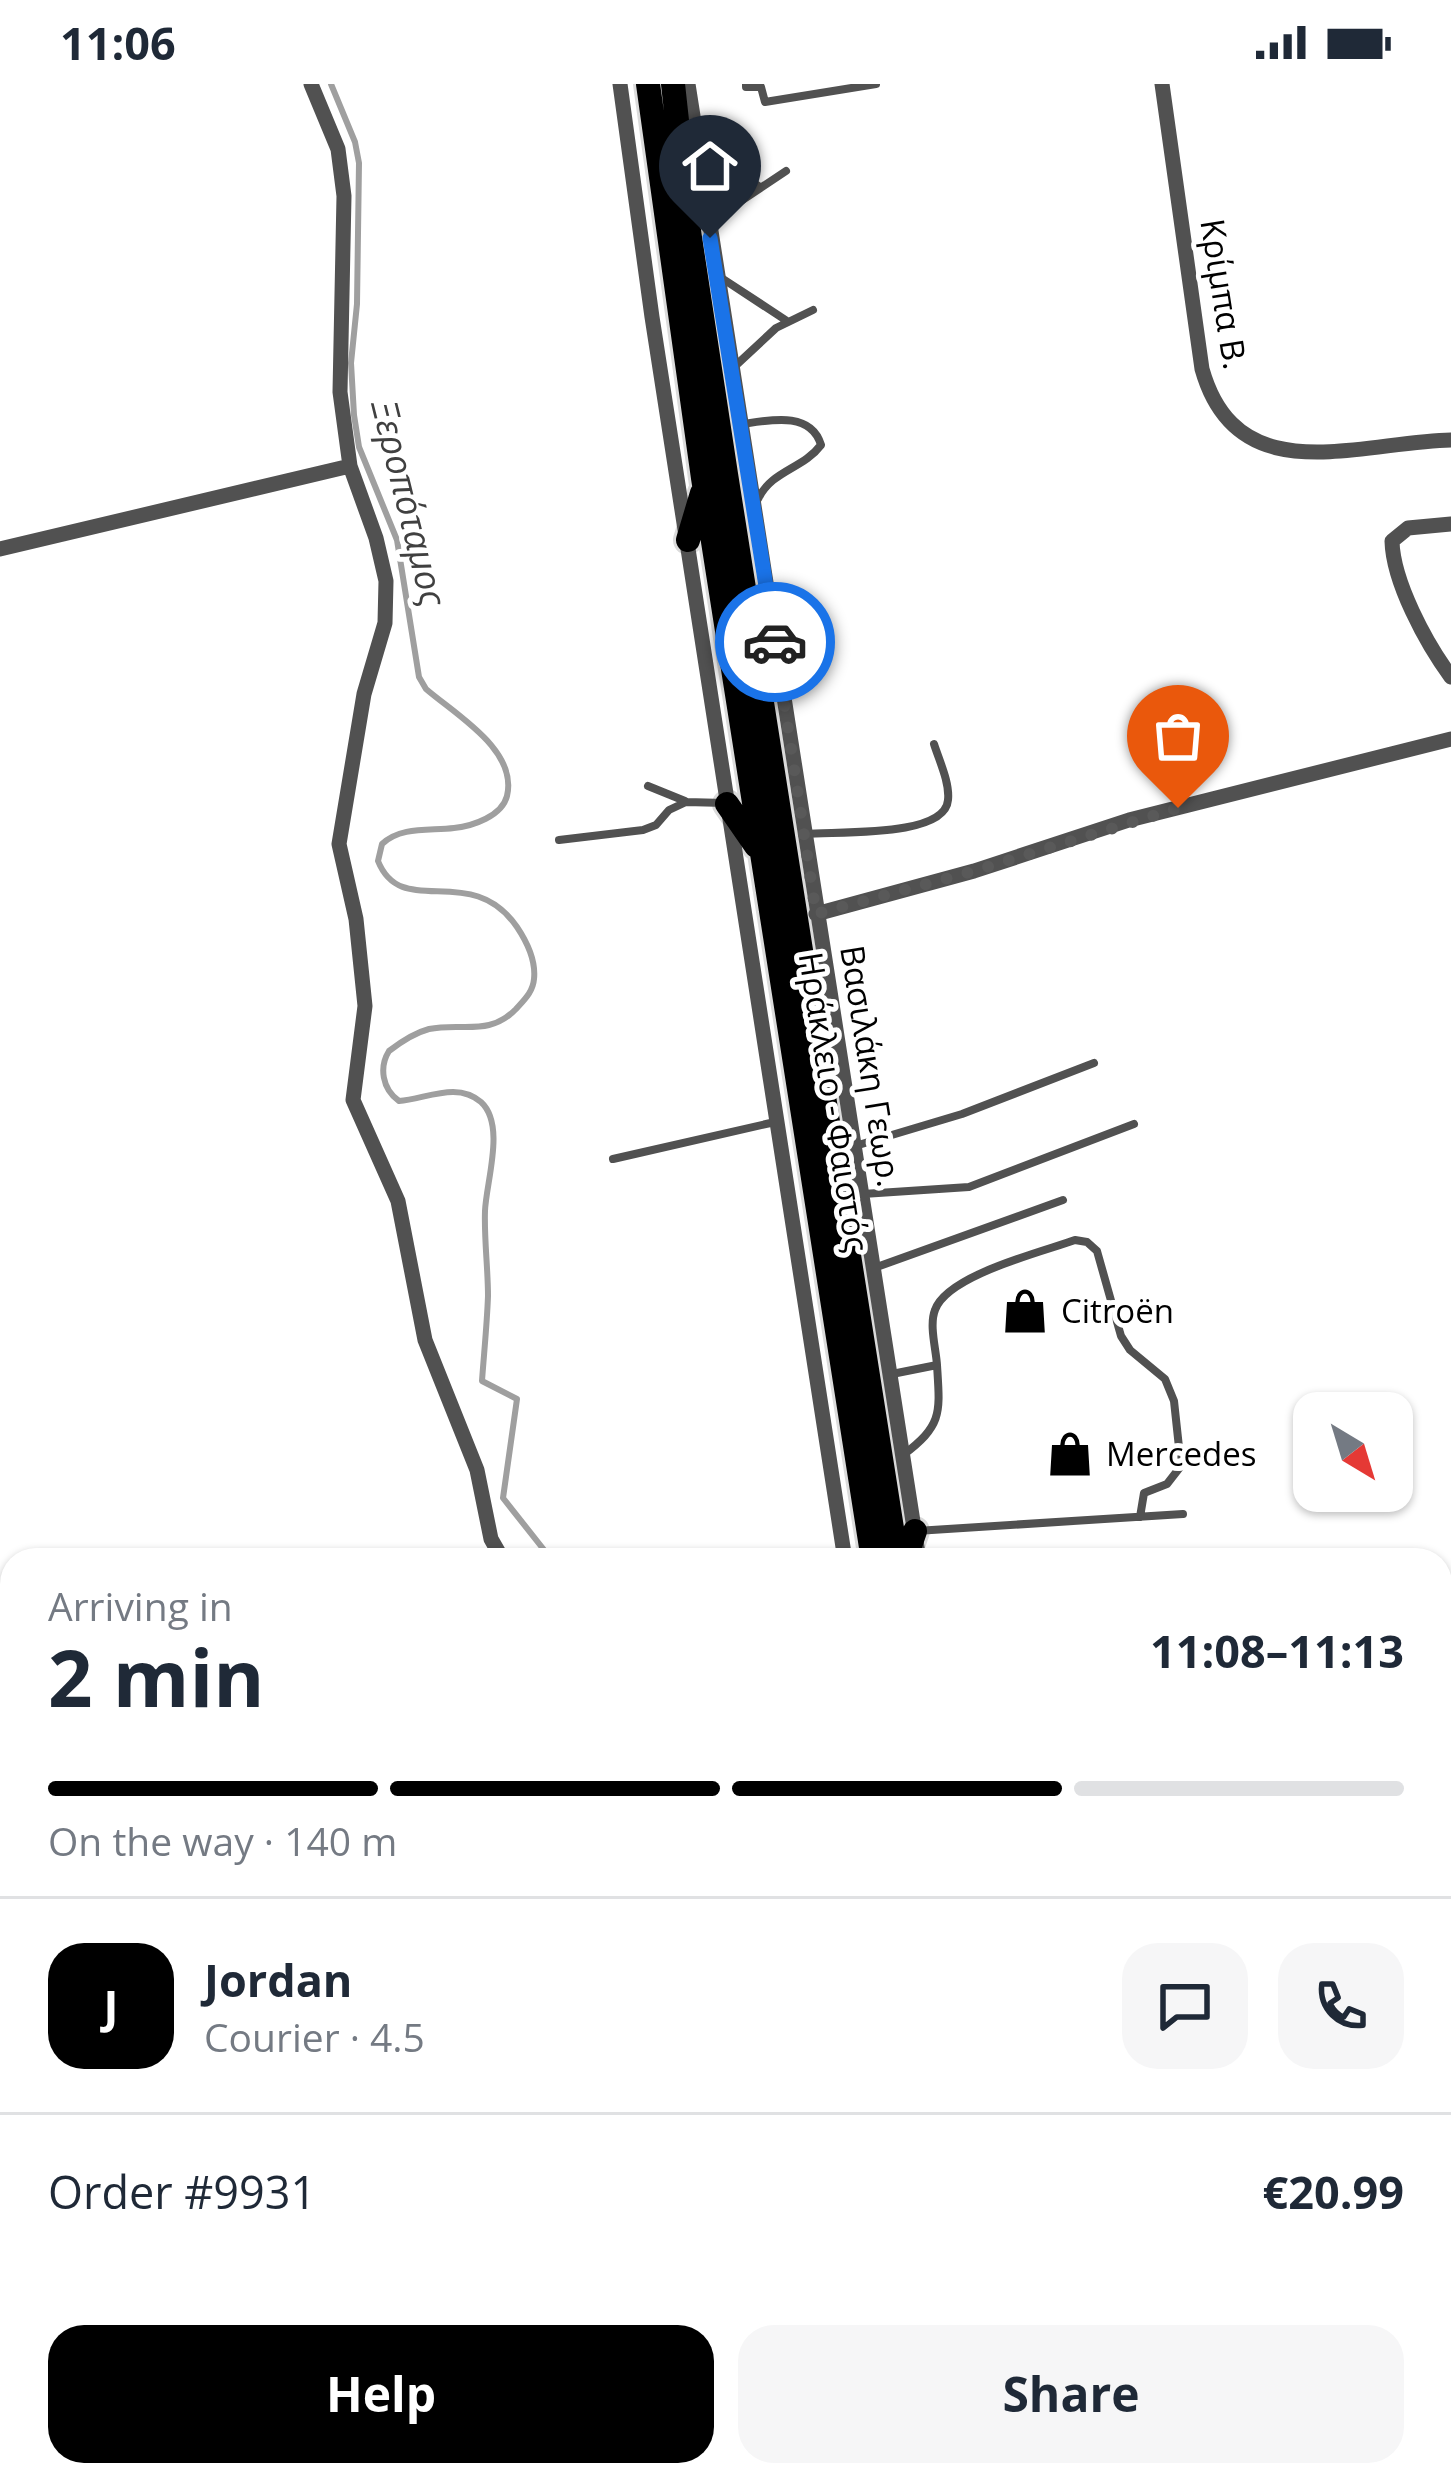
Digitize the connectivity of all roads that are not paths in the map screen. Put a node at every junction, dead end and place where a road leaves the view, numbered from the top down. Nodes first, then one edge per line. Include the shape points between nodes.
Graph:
1 (311, 84) edge
2 (620, 84) edge
3 (648, 84) edge
4 (746, 84) edge
5 (876, 84) edge
6 (1162, 84) edge
7 (686, 88) edge
8 (694, 133) junction
9 (786, 171) dead end
10 (760, 187) junction
11 (710, 238) junction
12 (716, 274) junction
13 (813, 310) dead end
14 (789, 322) junction
15 (732, 369) junction
16 (741, 424) junction
17 (1451, 440) edge
18 (350, 466) junction
19 (704, 478) junction
20 (754, 506) junction
21 (1451, 524) edge
22 (688, 540) junction
23 (0, 549) edge
24 (1451, 676) edge
25 (1451, 739) edge
26 (934, 744) dead end
27 (648, 786) dead end
28 (686, 802) junction
29 (727, 803) junction
30 (804, 835) junction
31 (559, 840) dead end
32 (762, 855) junction
33 (816, 914) junction
34 (1094, 1063) dead end
35 (778, 1121) junction
36 (1134, 1124) dead end
37 (854, 1146) junction
38 (613, 1160) dead end
39 (861, 1194) junction
40 (1063, 1199) dead end
41 (873, 1269) junction
42 (937, 1365) junction
43 (890, 1375) junction
44 (903, 1455) junction
45 (1183, 1514) dead end
46 (1140, 1517) junction
47 (915, 1531) junction
48 (496, 1548) edge
49 (843, 1548) edge
50 (871, 1548) edge
51 (899, 1548) edge
52 (907, 1548) edge
53 (917, 1548) edge

1 - 18 street via 338,149 344,196 340,392
2 - 22 street
3 - 19 main road, Ηράκλειο - Φαιστός
4 - 5 lane via 761,87 765,101
6 - 17 street, Κρίμπα Β. via 1202,369 1221,411 1241,431 1291,453
7 - 8 street, Βασιλάκη Γεωρ.
7 - 51 main road, Ηράκλειο - Φαιστός via 689,231
8 - 10 lane
8 - 11 street, Βασιλάκη Γεωρ.
9 - 10 lane
10 - 11 lane via 729,209
11 - 12 street, Βασιλάκη Γεωρ.
12 - 14 lane
12 - 15 street, Βασιλάκη Γεωρ.
13 - 14 lane
14 - 15 lane
15 - 16 street, Βασιλάκη Γεωρ.
16 - 20 street, Βασιλάκη Γεωρ.
16 - 20 lane via 801,421 821,446 772,477
18 - 23 street
18 - 48 street via 382,558 387,604 339,844 365,1006 352,1100 398,1201 425,1340 477,1470
19 - 22 main road
19 - 32 main road, Ηράκλειο - Φαιστός
20 - 30 street, Βασιλάκη Γεωρ.
21 - 24 street via 1400,530 1392,541 1420,626
22 - 29 street
25 - 33 street via 1129,820
26 - 30 lane via 950,795 939,818
27 - 28 lane
28 - 29 lane
28 - 31 lane via 643,830
29 - 32 main road
29 - 35 street
30 - 33 street, Βασιλάκη Γεωρ.
32 - 50 main road, Ηράκλειο - Φαιστός
33 - 37 street, Βασιλάκη Γεωρ.
34 - 37 lane
35 - 38 lane
35 - 49 street
36 - 39 lane via 969,1187
37 - 39 street, Βασιλάκη Γεωρ.
39 - 41 street, Βασιλάκη Γεωρ.
40 - 41 lane
41 - 43 street, Βασιλάκη Γεωρ.
42 - 43 lane
42 - 44 lane via 936,1424
42 - 46 lane via 933,1313 959,1283 1087,1242 1097,1251 1121,1336 1166,1379 1174,1401 1180,1466 1167,1484 1144,1493
43 - 44 street, Βασιλάκη Γεωρ.
44 - 47 street, Βασιλάκη Γεωρ.
45 - 46 lane
46 - 47 lane
47 - 52 main road
47 - 53 street, Βασιλάκη Γεωρ.

